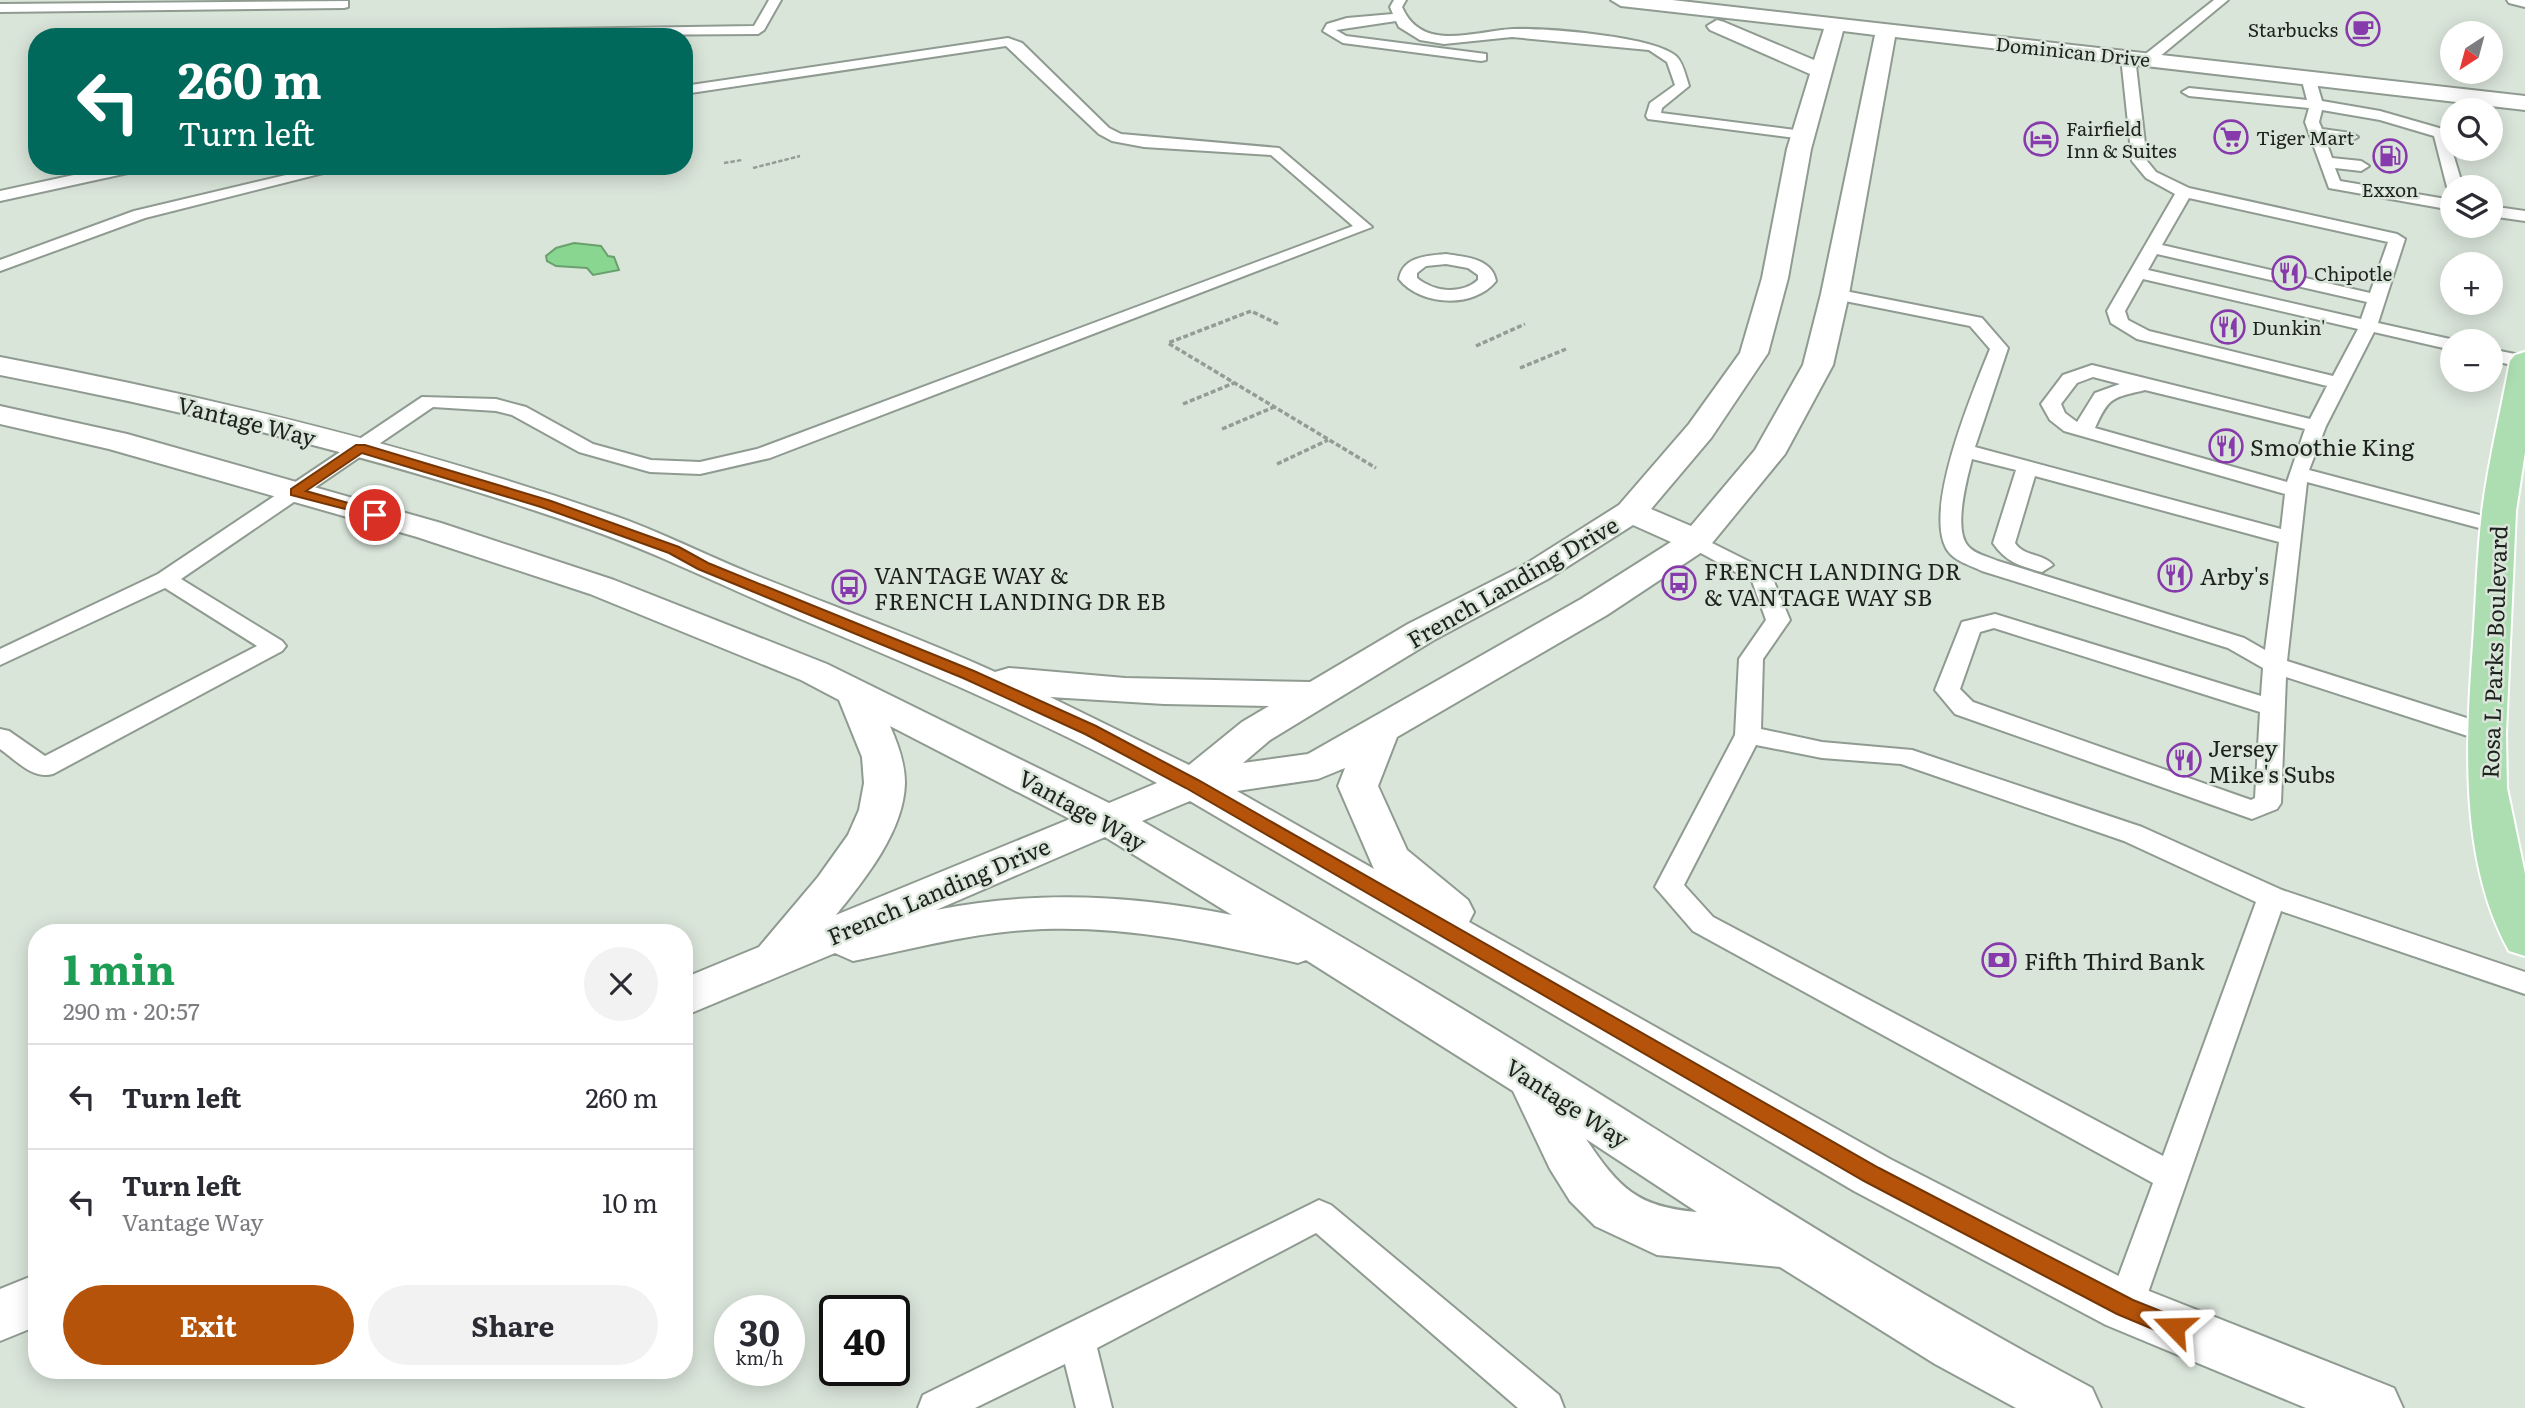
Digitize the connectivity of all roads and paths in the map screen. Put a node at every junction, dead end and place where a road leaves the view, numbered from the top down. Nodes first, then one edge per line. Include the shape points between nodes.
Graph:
1 (775, 0) edge
2 (1400, 0) edge
3 (1621, 0) edge
4 (2222, 0) edge
5 (2513, 0) edge
6 (346, 2) edge
7 (2525, 3) edge
8 (1642, 4) junction
9 (0, 8) edge
10 (1401, 17) junction
11 (1835, 25) junction
12 (315, 28) edge
13 (693, 30) edge
14 (758, 30) junction
15 (1886, 30) junction
16 (709, 44) dead end
17 (1481, 57) dead end
18 (2138, 58) junction
19 (1820, 71) junction
20 (2308, 78) junction
21 (693, 88) edge
22 (2398, 90) junction
23 (2189, 92) dead end
24 (2440, 100) edge
25 (2525, 103) edge
26 (2316, 107) junction
27 (2503, 119) edge
28 (2517, 125) dead end
29 (1817, 140) junction
30 (1861, 148) junction
31 (2321, 148) junction
32 (800, 156) dead end
33 (743, 160) dead end
34 (724, 163) dead end
35 (2442, 166) edge
36 (752, 168) dead end
37 (96, 175) edge
38 (307, 175) edge
39 (2184, 192) junction
40 (0, 196) edge
41 (2440, 203) edge
42 (2503, 213) edge
43 (2525, 216) edge
44 (2153, 248) junction
45 (0, 266) edge
46 (2138, 273) junction
47 (1835, 294) junction
48 (2376, 299) junction
49 (1219, 323) junction
50 (1278, 324) dead end
51 (1525, 324) dead end
52 (2368, 326) junction
53 (1228, 328) dead end
54 (2440, 342) edge
55 (1476, 346) dead end
56 (1566, 349) dead end
57 (2503, 357) edge
58 (2525, 362) edge
59 (0, 366) edge
60 (1520, 368) dead end
61 (1234, 383) junction
62 (2339, 383) junction
63 (2150, 384) junction
64 (1183, 404) dead end
65 (1275, 407) junction
66 (0, 415) edge
67 (2316, 426) junction
68 (1223, 429) dead end
69 (2083, 431) junction
70 (1329, 440) junction
71 (360, 448) junction
72 (1963, 450) junction
73 (1277, 464) dead end
74 (2027, 467) junction
75 (1376, 468) dead end
76 (2297, 482) junction
77 (295, 492) junction
78 (1631, 512) junction
79 (2498, 527) junction
80 (2290, 538) junction
81 (1696, 541) junction
82 (166, 579) junction
83 (2149, 616) junction
84 (0, 658) edge
85 (2275, 665) junction
86 (969, 675) junction
87 (855, 692) junction
88 (1318, 694) junction
89 (2273, 708) junction
90 (1381, 729) junction
91 (2486, 733) junction
92 (1748, 735) junction
93 (0, 737) edge
94 (1192, 784) junction
95 (1106, 819) junction
96 (2272, 897) junction
97 (2525, 939) edge
98 (1331, 954) junction
99 (772, 961) junction
100 (1517, 969) junction
101 (2525, 983) edge
102 (693, 994) edge
103 (2172, 1177) junction
104 (28, 1303) edge
105 (2125, 1307) junction
106 (0, 1316) edge
107 (1077, 1340) junction
108 (936, 1408) edge
109 (1094, 1408) edge
110 (1546, 1408) edge
111 (2072, 1408) edge
112 (2374, 1408) edge

1 - 14 lane
2 - 10 lane via 1396,7
3 - 8 street, Dominican Drive
4 - 18 lane
5 - 7 lane
6 - 9 lane
6 - 12 lane
8 - 11 street, Dominican Drive
8 - 19 street via 1723,27
10 - 17 lane via 1347,22 1329,31 1343,40
10 - 29 lane via 1415,34 1444,40 1512,33 1651,47 1673,60 1682,86 1655,106 1653,116
11 - 15 street, Dominican Drive
11 - 19 street, French Landing Drive
13 - 14 lane
14 - 16 lane
15 - 18 street, Dominican Drive
15 - 30 street, French Landing Drive
18 - 20 street, Dominican Drive
18 - 39 lane via 2140,161 2151,175
19 - 29 street, French Landing Drive
20 - 22 street, Dominican Drive
20 - 26 lane
21 - 71 lane via 1008,42 1110,135 1144,144 1274,151 1364,227 724,465 675,469 626,461 586,448 519,411 429,401
22 - 24 street
22 - 25 street, Dominican Drive
23 - 26 lane
26 - 31 lane via 2312,122
26 - 35 lane via 2415,123 2441,133
27 - 28 street
29 - 30 street
29 - 78 street, French Landing Drive via 1754,353 1700,431
30 - 47 street, French Landing Drive
31 - 31 lane via 2356,152
31 - 41 lane via 2334,185
32 - 36 path
33 - 34 path
37 - 40 lane
38 - 45 lane via 140,215
39 - 44 lane
39 - 48 lane via 2396,239
42 - 43 lane
44 - 46 lane
44 - 48 lane
46 - 52 lane
46 - 62 lane via 2116,311 2120,323 2143,335
47 - 72 lane via 1976,322 1999,348
47 - 81 street, French Landing Drive via 1818,365 1775,443
48 - 52 lane
49 - 50 path via 1251,311
49 - 53 path
49 - 61 path via 1168,343
51 - 55 path
52 - 54 lane
52 - 62 lane
56 - 60 path
57 - 58 lane
58 - 79 main road, Rosa L Parks Boulevard
59 - 71 street, Vantage Way
61 - 64 path
61 - 65 path
62 - 67 lane
63 - 67 lane
63 - 69 lane via 2110,390 2100,397
63 - 69 lane via 2092,371 2070,379 2051,404 2057,416
65 - 68 path
65 - 70 path
66 - 77 street, Vantage Way via 116,440
67 - 76 lane
69 - 76 lane
70 - 73 path
70 - 75 path
71 - 77 lane
71 - 86 street, Vantage Way via 546,504 674,550
72 - 74 lane
72 - 83 lane via 1948,531 1957,549 1990,566
74 - 80 lane
74 - 83 lane via 2004,543 2012,555 2106,586
76 - 79 lane
76 - 80 lane
77 - 82 lane
77 - 87 street, Vantage Way via 602,587
78 - 81 street
78 - 88 street, French Landing Drive via 1536,572 1421,632
79 - 91 main road, Rosa L Parks Boulevard
80 - 85 lane
81 - 90 street, French Landing Drive via 1594,607
81 - 92 lane via 1762,577 1778,620 1751,659
82 - 84 lane
82 - 93 lane via 274,646 44,768
83 - 85 lane via 2236,643
85 - 89 lane
85 - 91 lane
86 - 88 street via 1076,689
86 - 94 street, Vantage Way via 1090,730
87 - 95 street, Vantage Way
87 - 99 street via 882,758 885,782 878,819 836,886
88 - 94 street, French Landing Drive via 1256,731
89 - 89 lane via 2268,803 2252,810 1964,708 1947,690 1970,627 1995,621
90 - 94 street, French Landing Drive via 1318,766
90 - 100 street via 1358,786 1390,859
91 - 97 main road, Rosa L Parks Boulevard via 2487,788 2504,877
92 - 96 lane via 1822,750 1903,756 2133,834
92 - 103 lane via 1669,887 1703,923
94 - 95 street, French Landing Drive
94 - 100 street, Vantage Way
95 - 98 street, Vantage Way
95 - 99 street, French Landing Drive
96 - 101 lane
96 - 103 lane
98 - 99 street via 1206,926 1076,912 1006,915
98 - 111 street, Vantage Way via 1532,1079 1568,1154 1588,1185 1614,1210 1657,1232 1788,1243 1955,1345
99 - 102 street, French Landing Drive
100 - 105 street, Vantage Way via 1872,1175
103 - 105 lane
104 - 106 street
105 - 112 street, Vantage Way
107 - 108 lane
107 - 109 lane
107 - 110 lane via 1319,1215

